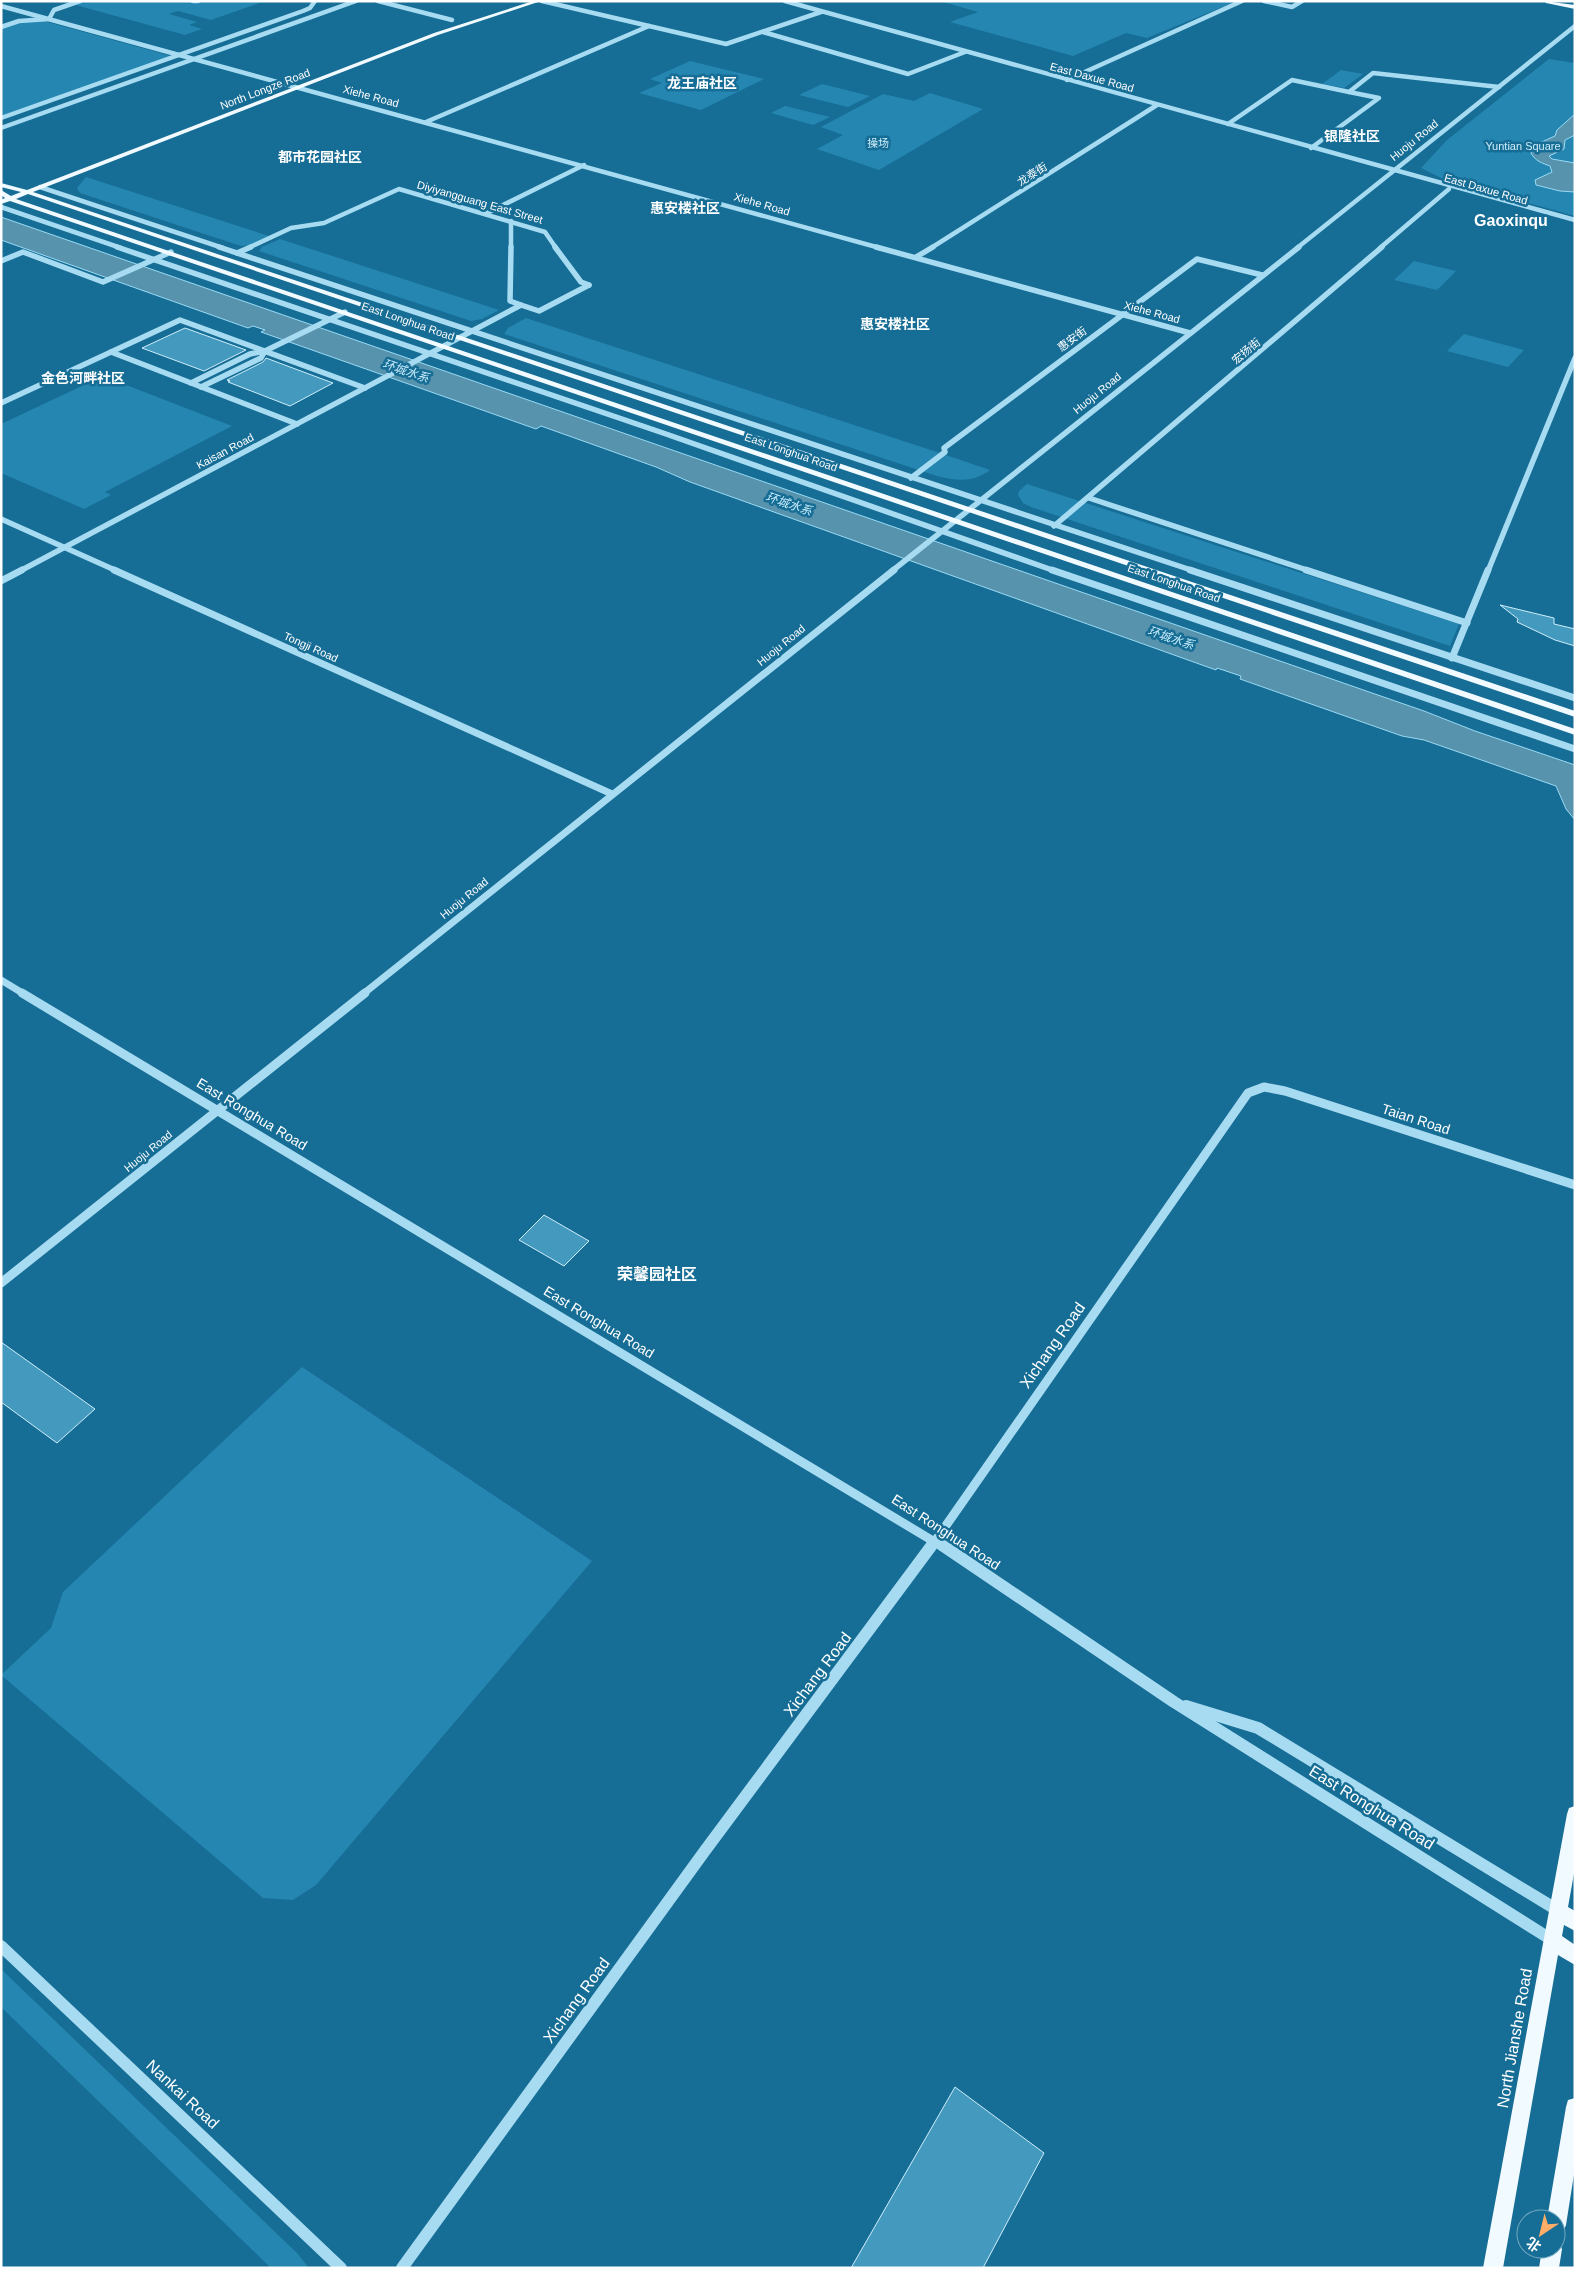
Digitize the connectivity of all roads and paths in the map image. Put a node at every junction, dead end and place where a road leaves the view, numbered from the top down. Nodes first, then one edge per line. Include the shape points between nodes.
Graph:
1 (80, 1) edge
2 (193, 1) edge
3 (198, 1) edge
4 (315, 1) edge
5 (356, 1) edge
6 (378, 1) edge
7 (529, 1) edge
8 (541, 1) edge
9 (785, 1) edge
10 (1242, 1) edge
11 (1264, 1) edge
12 (1302, 1) edge
13 (1546, 1) edge
14 (1, 6) edge
15 (1575, 7) edge
16 (54, 10) junction
17 (822, 11) junction
18 (25, 12) junction
19 (49, 19) junction
20 (452, 20) dead end
21 (19, 21) junction
22 (649, 26) junction
23 (1575, 26) edge
24 (1, 27) edge
25 (762, 32) junction
26 (966, 52) junction
27 (182, 55) junction
28 (196, 58) junction
29 (1067, 80) junction
30 (292, 84) junction
31 (1499, 86) junction
32 (299, 87) junction
33 (1349, 92) junction
34 (1157, 105) junction
35 (1, 118) edge
36 (426, 122) junction
37 (1228, 124) junction
38 (1, 128) edge
39 (1311, 148) junction
40 (584, 165) junction
41 (1393, 171) junction
42 (1, 185) edge
43 (40, 187) junction
44 (1449, 189) junction
45 (16, 190) junction
46 (28, 192) junction
47 (5, 195) edge
48 (1, 202) edge
49 (1, 207) edge
50 (485, 214) junction
51 (1575, 220) edge
52 (510, 221) junction
53 (1575, 224) edge
54 (171, 252) junction
55 (237, 252) junction
56 (916, 257) junction
57 (153, 260) junction
58 (1, 261) edge
59 (1262, 276) junction
60 (521, 305) junction
61 (345, 312) junction
62 (1122, 314) junction
63 (329, 320) junction
64 (472, 331) junction
65 (1190, 333) junction
66 (459, 338) junction
67 (445, 346) junction
68 (265, 351) junction
69 (111, 352) junction
70 (429, 354) junction
71 (1575, 358) edge
72 (191, 383) junction
73 (202, 387) junction
74 (366, 388) junction
75 (1, 403) edge
76 (297, 424) junction
77 (911, 478) junction
78 (1088, 498) junction
79 (980, 501) junction
80 (970, 509) junction
81 (1, 519) edge
82 (956, 520) junction
83 (1054, 526) junction
84 (941, 532) junction
85 (65, 548) junction
86 (1, 581) edge
87 (1467, 623) junction
88 (1452, 658) junction
89 (1575, 698) edge
90 (1575, 714) edge
91 (1575, 732) edge
92 (1575, 749) edge
93 (612, 794) junction
94 (1, 980) edge
95 (1248, 1093) joint
96 (217, 1110) junction
97 (1575, 1185) edge
98 (1, 1283) edge
99 (935, 1541) junction
100 (1174, 1702) junction
101 (1575, 1814) edge
102 (1559, 1911) junction
103 (1575, 1922) edge
104 (1552, 1940) junction
105 (1, 1946) edge
106 (1575, 1956) edge
107 (1575, 2107) edge
108 (1559, 2209) edge
109 (341, 2268) edge
110 (402, 2268) edge
111 (1493, 2268) edge

1 - 16 street
2 - 3 street
4 - 27 street via 304,11
5 - 28 street
6 - 20 street
7 - 30 main road, North Longze Road via 431,31
8 - 22 street
8 - 32 main road, North Longze Road via 445,31
9 - 17 street, East Daxue Road
10 - 29 street
11 - 12 street via 1292,7
13 - 15 main road
14 - 18 street, Xiehe Road
16 - 18 street
16 - 19 street
17 - 25 street
17 - 26 street, East Daxue Road
18 - 19 street, Xiehe Road
18 - 21 street
19 - 21 street
19 - 27 street, Xiehe Road
21 - 24 street
22 - 25 street via 726,44
22 - 36 street
23 - 31 street, Huoju Road
25 - 26 street via 908,74
26 - 29 street, East Daxue Road
27 - 28 street, Xiehe Road
27 - 35 street
28 - 30 street, Xiehe Road
28 - 38 street
29 - 34 street, East Daxue Road
30 - 32 street, Xiehe Road
30 - 45 main road, North Longze Road
31 - 33 street via 1373,73
31 - 41 street, Huoju Road
32 - 36 street, Xiehe Road
32 - 43 main road, North Longze Road
33 - 37 street via 1292,80
33 - 39 street via 1379,98
34 - 37 street, East Daxue Road
34 - 56 street, 龙泰街
36 - 40 street, Xiehe Road
37 - 39 street, East Daxue Road
39 - 41 street, East Daxue Road
40 - 50 street
40 - 56 street, Xiehe Road
41 - 44 street, East Daxue Road
41 - 51 street, East Daxue Road
41 - 59 street, Huoju Road
42 - 45 main road, East Longhua Road
43 - 46 main road, North Longze Road
43 - 55 street
44 - 53 street, East Daxue Road
44 - 78 street, 宏扬街
45 - 46 main road, East Longhua Road
45 - 47 main road, North Longze Road
46 - 47 main road, North Longze Road
46 - 66 main road, East Longhua Road
47 - 48 main road, North Longze Road
47 - 54 main road, East Longhua Road
49 - 57 street
50 - 52 street, Diyiyangguang East Street
50 - 55 street, Diyiyangguang East Street via 399,189 324,223 291,228
52 - 60 street via 510,302
52 - 60 street, Diyiyangguang East Street via 545,232 581,282 589,285 540,311
54 - 57 street
54 - 61 main road, East Longhua Road
55 - 64 street
56 - 62 street, Xiehe Road
57 - 58 street via 103,282 23,252
57 - 63 street
59 - 62 street, 惠安街 via 1197,259
59 - 65 street, Huoju Road
60 - 64 street, Kaisan Road
61 - 63 street
61 - 67 main road, East Longhua Road
62 - 65 street, Xiehe Road
62 - 77 street, 惠安街 via 958,437 944,448 945,452
63 - 68 street
63 - 70 street
64 - 66 street, Kaisan Road
64 - 77 street
65 - 79 street, Huoju Road
66 - 67 street, Kaisan Road
66 - 80 main road, East Longhua Road
67 - 70 street, Kaisan Road
67 - 82 main road, East Longhua Road
68 - 69 street via 180,320
68 - 72 street via 250,354
68 - 73 street via 261,358
68 - 74 street
69 - 72 street
69 - 75 street
70 - 74 street, Kaisan Road
70 - 84 street
71 - 87 street
72 - 73 street
73 - 76 street
74 - 76 street, Kaisan Road
76 - 85 street, Kaisan Road
77 - 79 street
78 - 83 street, 宏扬街
78 - 87 street
79 - 80 street, Huoju Road
79 - 83 street
80 - 82 street, Huoju Road
80 - 90 main road, East Longhua Road
81 - 85 street, Tongji Road
82 - 84 street, Huoju Road
82 - 91 main road, East Longhua Road
83 - 88 street
84 - 92 street
84 - 93 street, Huoju Road
85 - 86 street, Kaisan Road
85 - 93 street, Tongji Road
87 - 88 street
88 - 89 street
93 - 96 street, Huoju Road
94 - 96 street, East Ronghua Road
95 - 97 street, Taian Road via 1264,1087 1285,1091
95 - 99 street, Xichang Road
96 - 98 street, Huoju Road
96 - 99 street, East Ronghua Road
99 - 100 street, East Ronghua Road
99 - 110 street, Xichang Road
100 - 102 street, East Ronghua Road via 1258,1728
100 - 104 street, East Ronghua Road
101 - 102 main road, North Jianshe Road
102 - 103 main road
102 - 104 main road, North Jianshe Road
104 - 106 main road
104 - 111 main road, North Jianshe Road
105 - 109 street, Nankai Road
107 - 108 main road

